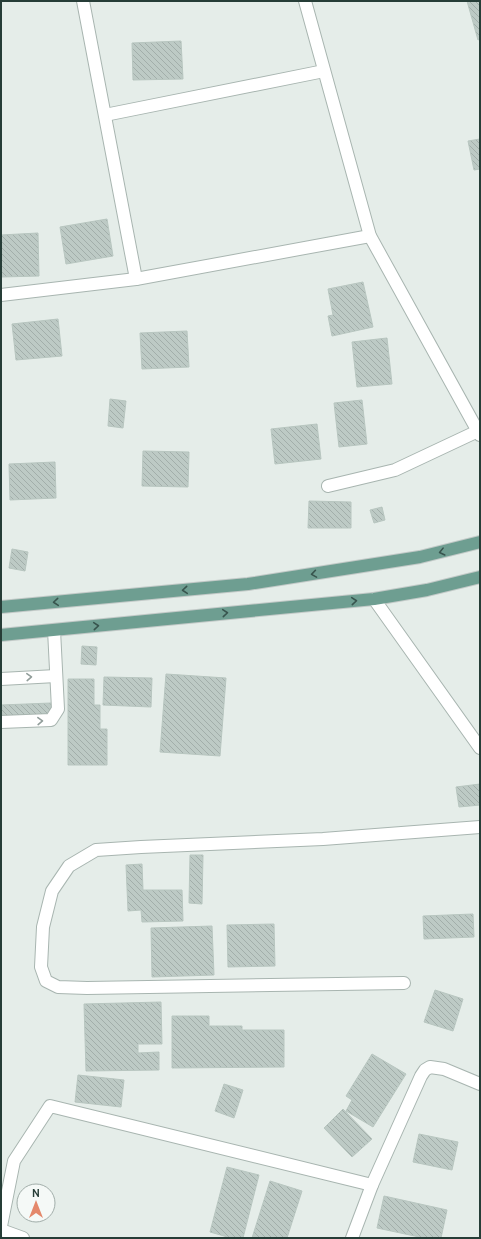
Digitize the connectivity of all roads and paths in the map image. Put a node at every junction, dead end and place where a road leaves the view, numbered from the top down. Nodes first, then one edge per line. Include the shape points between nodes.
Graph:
1 (83, 1) edge
2 (305, 1) edge
3 (324, 71) junction
4 (105, 115) junction
5 (370, 236) junction
6 (136, 279) junction
7 (1, 295) edge
8 (479, 433) edge
9 (328, 486) dead end
10 (480, 542) edge
11 (480, 577) edge
12 (374, 599) junction
13 (1, 607) edge
14 (54, 630) junction
15 (1, 635) edge
16 (56, 676) junction
17 (1, 679) edge
18 (1, 722) edge
19 (480, 748) edge
20 (480, 827) edge
21 (404, 984) dead end
22 (480, 1084) edge
23 (372, 1185) junction
24 (1, 1226) edge
25 (1, 1230) edge
26 (23, 1238) edge
27 (352, 1238) edge

1 - 4 street
2 - 3 street
3 - 4 street
3 - 5 street
4 - 6 street
5 - 6 street
5 - 8 street
6 - 7 street
8 - 9 street via 395,470
10 -> 13 main road via 420,557 248,584
11 - 12 main road
14 -> 12 main road
12 - 19 street
14 - 15 main road
14 - 16 street
17 -> 16 street
18 -> 16 street via 51,720 58,709
20 - 21 street via 323,839 96,850 69,866 52,891 43,927 41,967 46,981 58,987
22 - 23 street via 444,1069 430,1066 425,1070
23 - 24 street via 50,1106 14,1161
23 - 27 street
25 - 26 street

